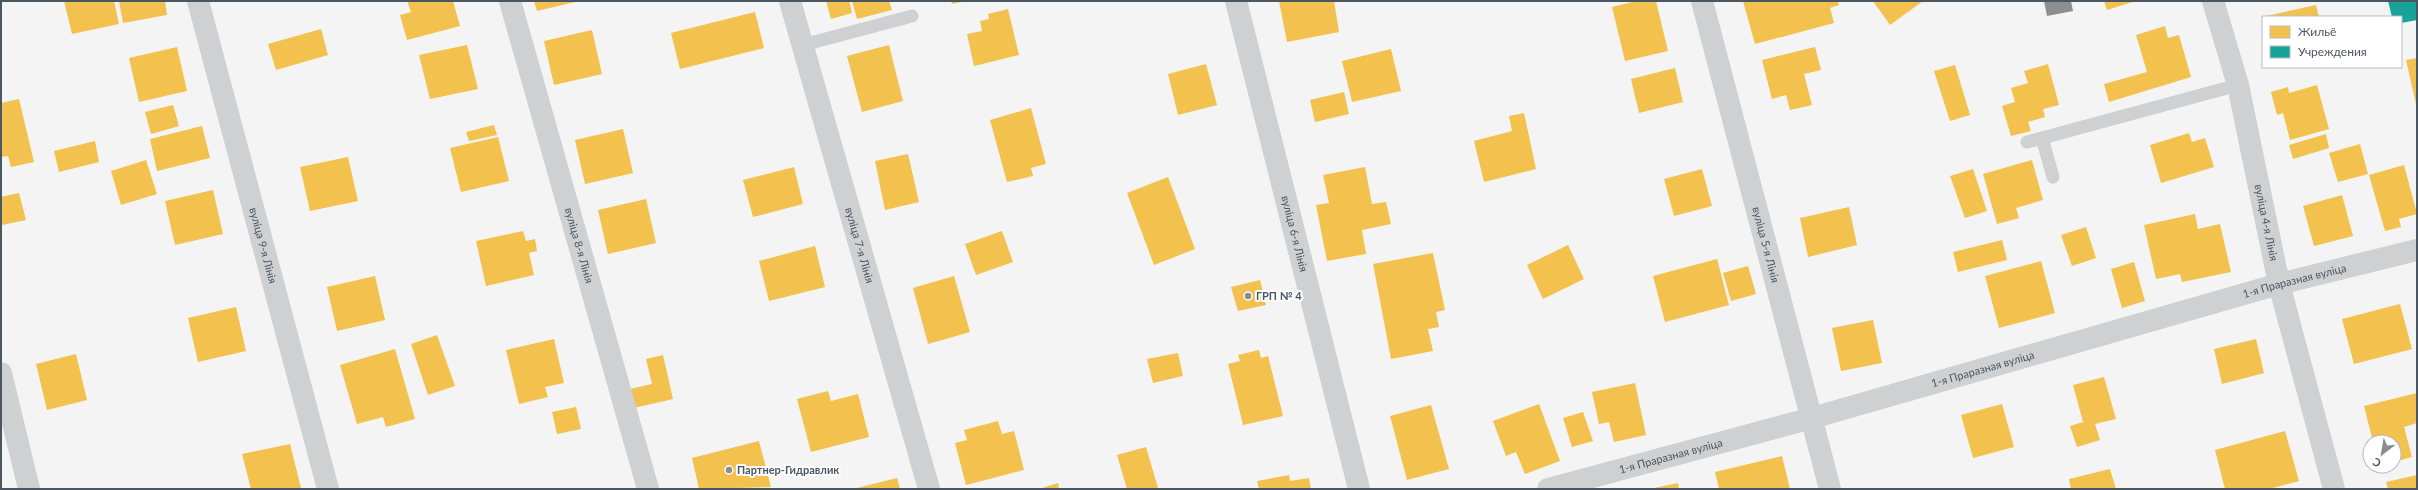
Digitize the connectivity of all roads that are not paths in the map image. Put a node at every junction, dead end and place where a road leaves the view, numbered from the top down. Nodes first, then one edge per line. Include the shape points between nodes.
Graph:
1 (198, 1) edge
2 (510, 1) edge
3 (790, 1) edge
4 (1236, 1) edge
5 (1702, 1) edge
6 (2213, 1) edge
7 (912, 16) dead end
8 (803, 45) junction
9 (2238, 85) junction
10 (2042, 138) junction
11 (2027, 142) dead end
12 (2053, 177) dead end
13 (2417, 250) edge
14 (2279, 284) junction
15 (1, 373) edge
16 (1812, 418) junction
17 (29, 489) edge
18 (328, 489) edge
19 (648, 489) edge
20 (929, 489) edge
21 (1359, 489) edge
22 (1548, 489) edge
23 (1830, 489) edge
24 (2334, 489) edge

1 - 18 street, вуліца 9-я Лінія
2 - 19 street, вуліца 8-я Лінія
3 - 8 street, вуліца 7-я Лінія
4 - 21 street, вуліца 6-я Лінія
5 - 16 street, вуліца 5-я Лінія
6 - 9 street, вуліца 4-я Лінія
7 - 8 lane
8 - 20 street, вуліца 7-я Лінія
9 - 10 lane
9 - 14 street, вуліца 4-я Лінія
10 - 11 lane
10 - 12 lane
13 - 14 street, 1-я Праразная вуліца
14 - 16 street, 1-я Праразная вуліца
14 - 24 street, вуліца 4-я Лінія
15 - 17 street
16 - 22 street, 1-я Праразная вуліца
16 - 23 street, вуліца 5-я Лінія

